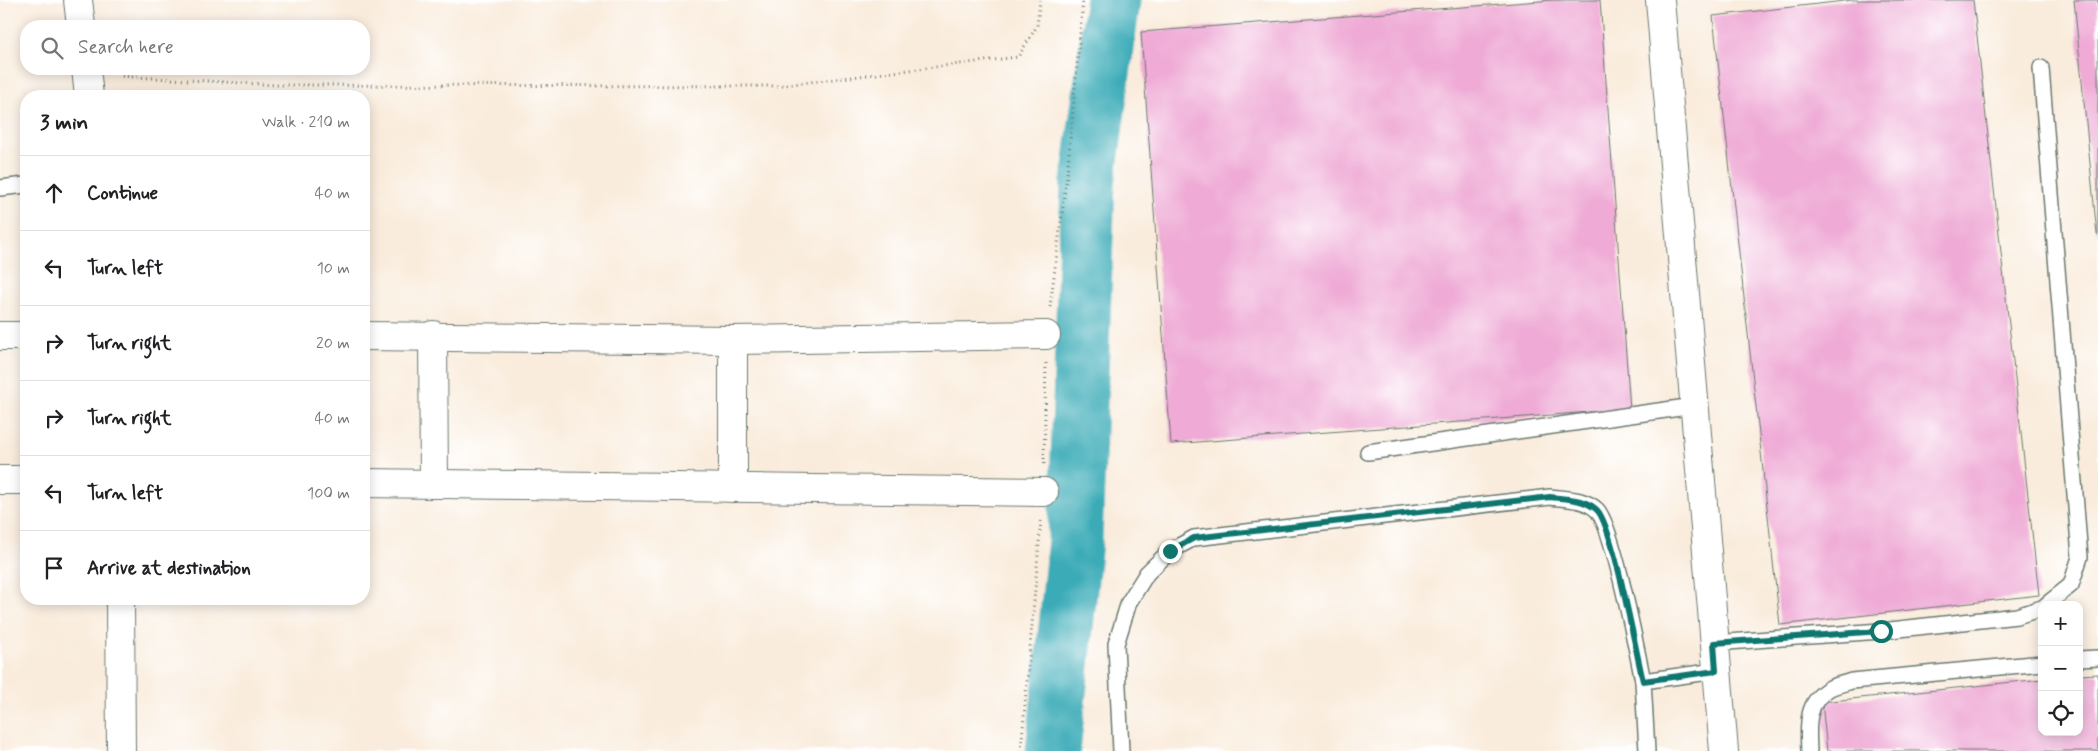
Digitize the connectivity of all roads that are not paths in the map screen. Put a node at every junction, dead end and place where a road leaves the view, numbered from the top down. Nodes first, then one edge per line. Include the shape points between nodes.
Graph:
1 (78, 0) edge
2 (1660, 0) edge
3 (80, 20) edge
4 (2041, 68) dead end
5 (20, 186) edge
6 (0, 188) edge
7 (433, 335) junction
8 (1046, 335) road end
9 (0, 336) edge
10 (20, 336) edge
11 (370, 336) edge
12 (733, 340) junction
13 (1694, 406) junction
14 (1368, 452) dead end
15 (0, 480) edge
16 (20, 480) edge
17 (370, 484) edge
18 (434, 484) junction
19 (733, 488) junction
20 (1044, 492) road end
21 (2051, 601) edge
22 (120, 605) edge
23 (2038, 609) edge
24 (1714, 643) junction
25 (2098, 658) edge
26 (2083, 659) edge
27 (2038, 663) edge
28 (1716, 671) junction
29 (1643, 681) junction
30 (121, 751) edge
31 (1121, 751) edge
32 (1647, 751) edge
33 (1724, 751) edge
34 (1809, 751) edge

1 - 3 street
2 - 13 street
4 - 21 lane via 2080,557 2071,585
5 - 6 lane
7 - 11 street
7 - 12 street
7 - 18 street
8 - 12 street
9 - 10 street
12 - 19 street
13 - 14 lane
13 - 24 street
15 - 16 street
17 - 18 street
18 - 19 street
19 - 20 street
22 - 30 street
23 - 24 lane via 2017,616 1890,630
24 - 28 street
25 - 26 lane
27 - 34 lane via 1852,681 1829,688 1815,701 1808,719
28 - 29 lane
28 - 33 street
29 - 31 lane via 1609,536 1598,511 1581,500 1550,497 1194,538 1170,551 1147,573 1129,602 1116,644
29 - 32 lane

